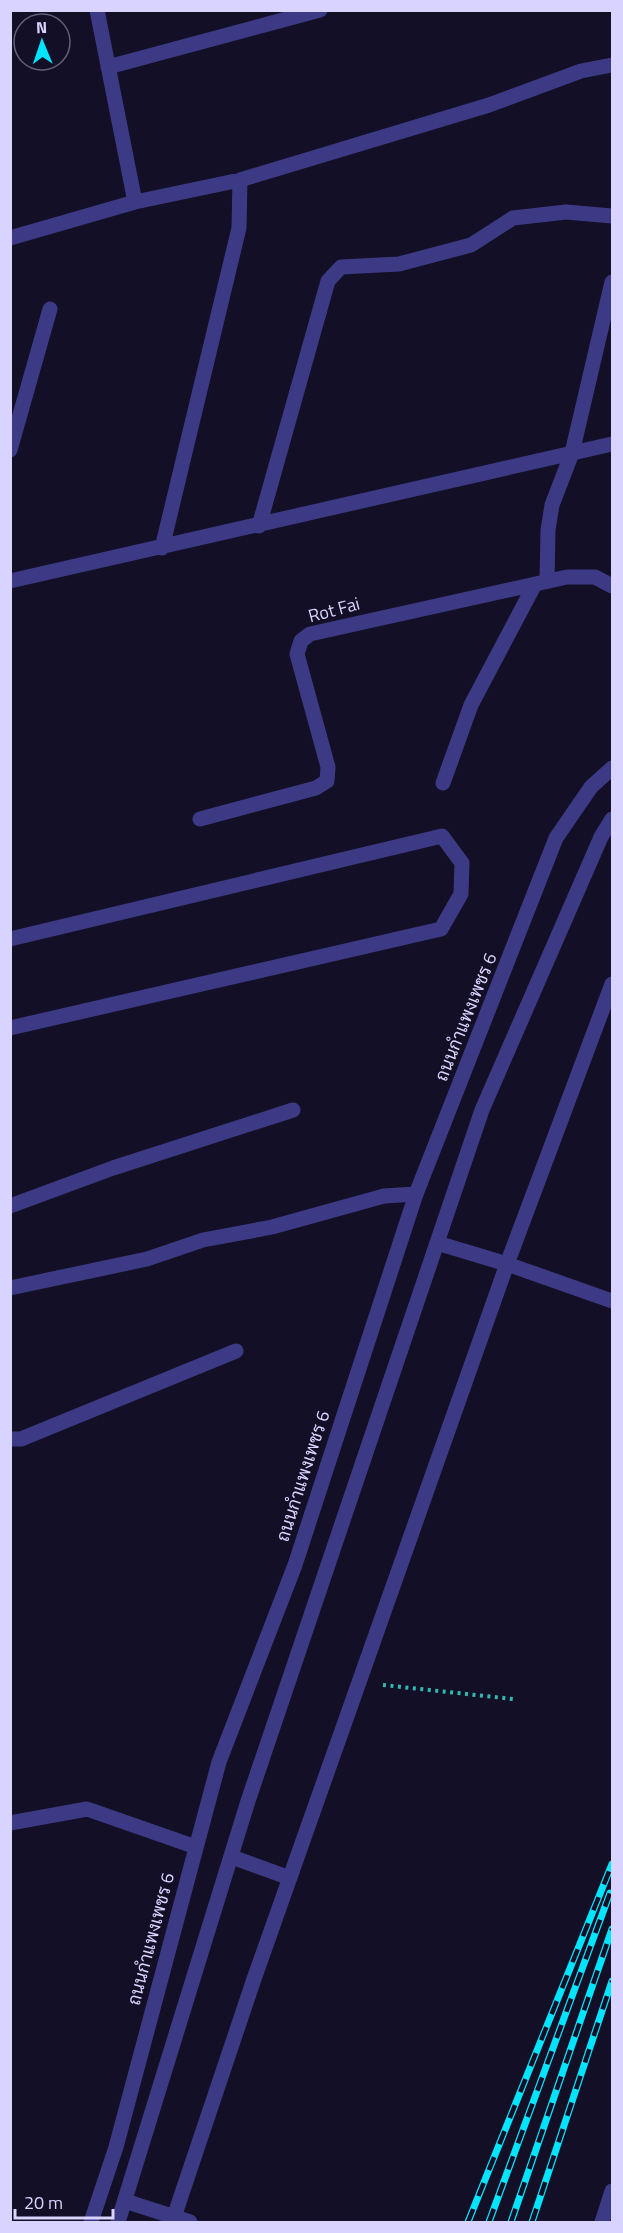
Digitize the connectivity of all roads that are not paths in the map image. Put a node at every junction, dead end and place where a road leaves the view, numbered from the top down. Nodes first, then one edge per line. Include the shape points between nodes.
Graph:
1 (97, 10) edge
2 (320, 10) edge
3 (612, 65) edge
4 (108, 67) junction
5 (240, 180) junction
6 (135, 202) junction
7 (612, 216) edge
8 (10, 238) edge
9 (612, 282) edge
10 (50, 309) dead end
11 (612, 444) edge
12 (10, 450) edge
13 (572, 453) junction
14 (259, 526) junction
15 (162, 548) junction
16 (10, 581) edge
17 (541, 582) junction
18 (612, 586) edge
19 (612, 768) edge
20 (443, 783) dead end
21 (200, 819) dead end
22 (612, 819) edge
23 (10, 939) edge
24 (612, 984) edge
25 (10, 1028) edge
26 (293, 1110) dead end
27 (416, 1194) junction
28 (10, 1206) edge
29 (437, 1243) junction
30 (507, 1264) junction
31 (10, 1288) edge
32 (612, 1300) edge
33 (236, 1351) dead end
34 (10, 1439) edge
35 (10, 1823) edge
36 (196, 1847) junction
37 (232, 1857) junction
38 (290, 1878) junction
39 (612, 2191) edge
40 (124, 2201) junction
41 (174, 2217) junction
42 (91, 2223) edge
43 (118, 2223) edge
44 (190, 2223) edge
45 (602, 2223) edge

1 - 4 street
2 - 4 street
3 - 5 street via 581,71 489,105
4 - 6 street
5 - 6 street
5 - 15 street via 238,228
6 - 8 street
7 - 14 street via 566,212 513,218 471,245 399,264 341,267 328,281
9 - 13 street
10 - 12 street
11 - 13 street
13 - 14 street
13 - 17 street via 552,505
14 - 15 street
15 - 16 street
17 - 18 street, Rot Fai via 595,577
17 - 20 street via 471,705
17 - 21 street, Rot Fai via 310,634 301,641 297,654 328,767 327,781 316,788
19 - 27 street, ถนนกำแพงเพชร 6 via 591,787 556,838
22 - 29 street via 482,1110
23 - 25 street via 442,836 462,863 461,894 441,929
24 - 30 street
26 - 28 street
27 - 31 street via 384,1196 272,1227 203,1240 147,1259
27 - 36 street, ถนนกำแพงเพชร 6 via 295,1564 219,1762
29 - 30 street
29 - 37 street
30 - 32 street
30 - 38 street
33 - 34 street via 21,1439
35 - 36 street via 87,1809
36 - 42 street, ถนนกำแพงเพชร 6 via 116,2147
37 - 38 street
37 - 40 street
38 - 41 street
39 - 45 street
40 - 41 street
40 - 43 street
41 - 44 street

